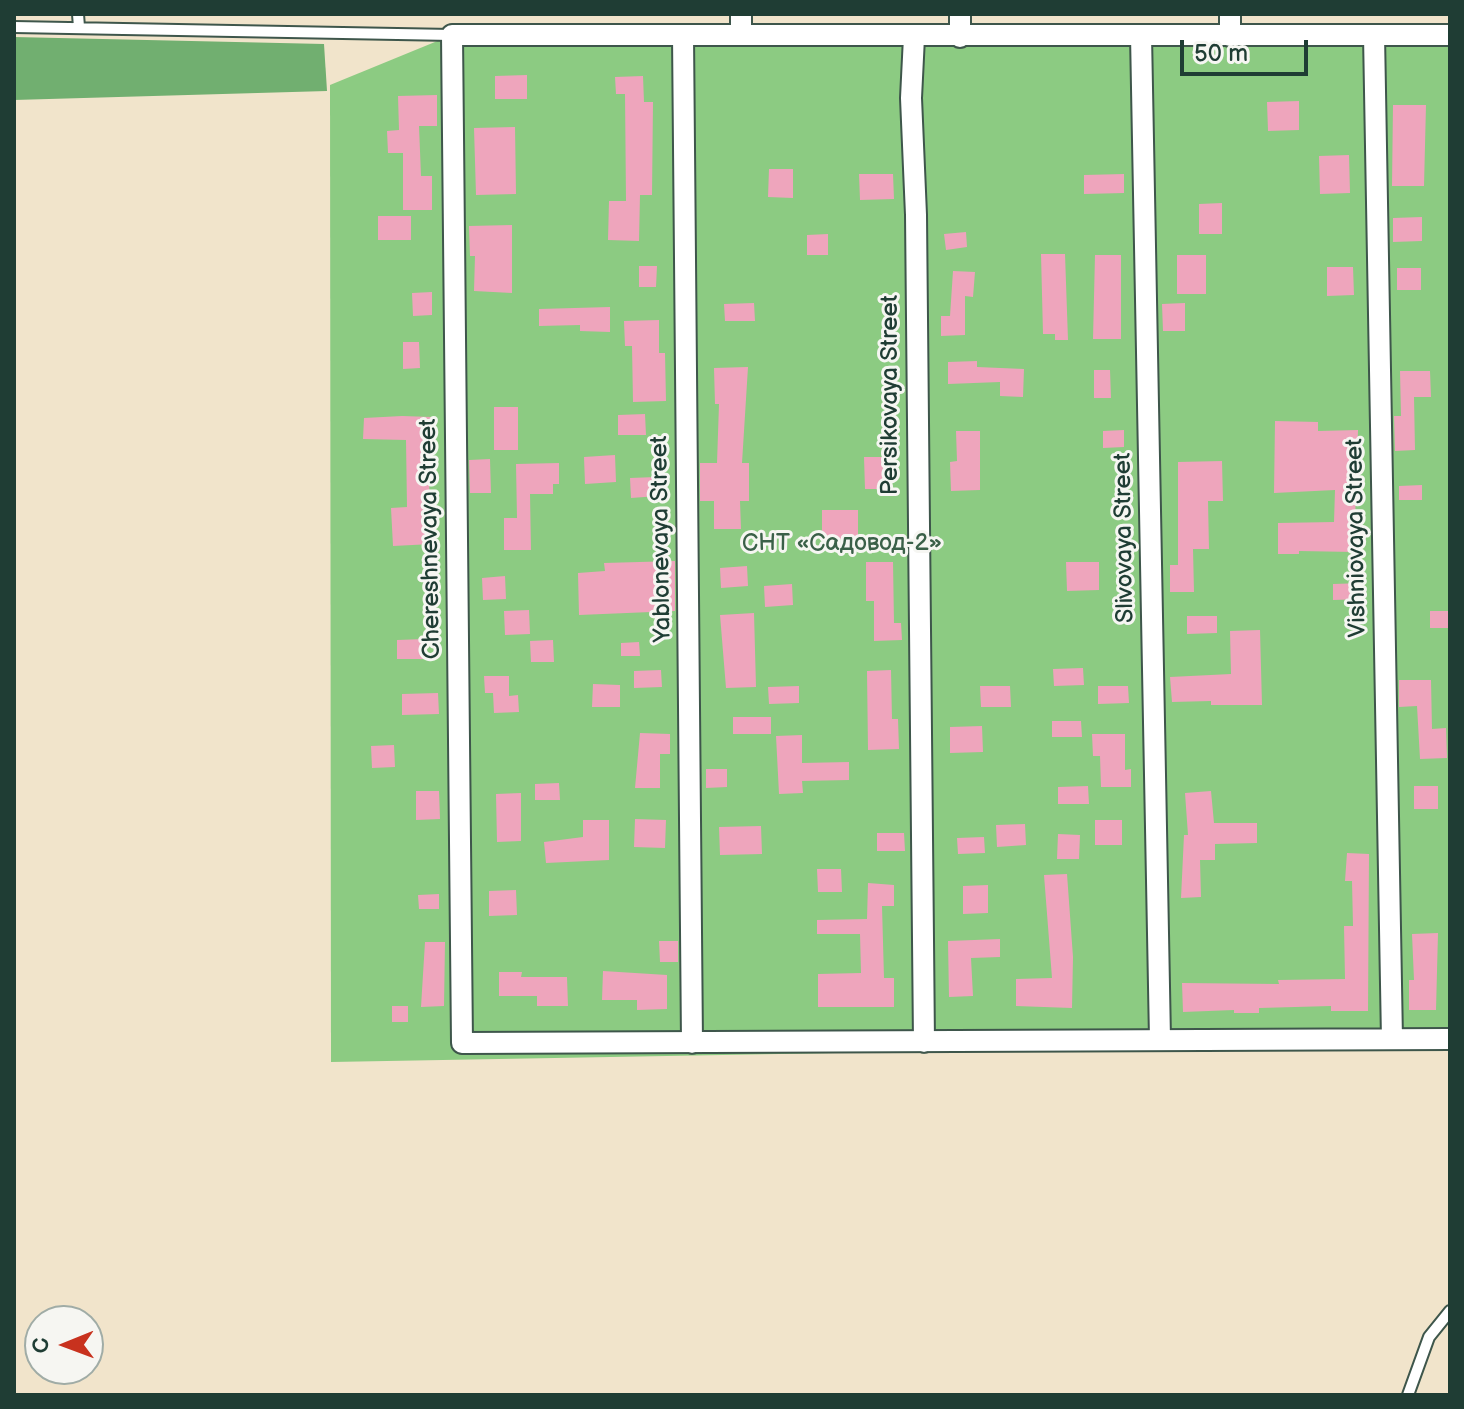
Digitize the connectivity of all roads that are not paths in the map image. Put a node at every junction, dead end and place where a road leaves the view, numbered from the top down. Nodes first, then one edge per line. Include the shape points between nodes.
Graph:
1 (78, 14) edge
2 (741, 14) edge
3 (960, 14) edge
4 (1230, 14) edge
5 (14, 27) edge
6 (79, 27) junction
7 (452, 35) junction
8 (683, 35) junction
9 (741, 35) junction
10 (1141, 35) junction
11 (1374, 35) junction
12 (1450, 35) edge
13 (1230, 36) junction
14 (914, 37) junction
15 (960, 37) junction
16 (1160, 1039) junction
17 (1392, 1039) junction
18 (1450, 1039) edge
19 (924, 1042) junction
20 (692, 1043) junction
21 (1449, 1313) edge
22 (1408, 1395) edge

1 - 6 lane
2 - 9 street
3 - 15 street
4 - 13 street
5 - 6 lane
6 - 7 lane
7 - 8 street
7 - 20 street, Chereshnevaya Street via 462,1043
8 - 9 street
8 - 20 street, Yablonevaya Street
9 - 14 street
10 - 13 street
10 - 15 street
10 - 16 street, Slivovaya Street
11 - 12 street
11 - 13 street
11 - 17 street, Vishniovaya Street
14 - 15 street
14 - 19 street, Persikovaya Street
16 - 17 street
16 - 19 street
17 - 18 street
19 - 20 street
21 - 22 lane via 1429,1337

